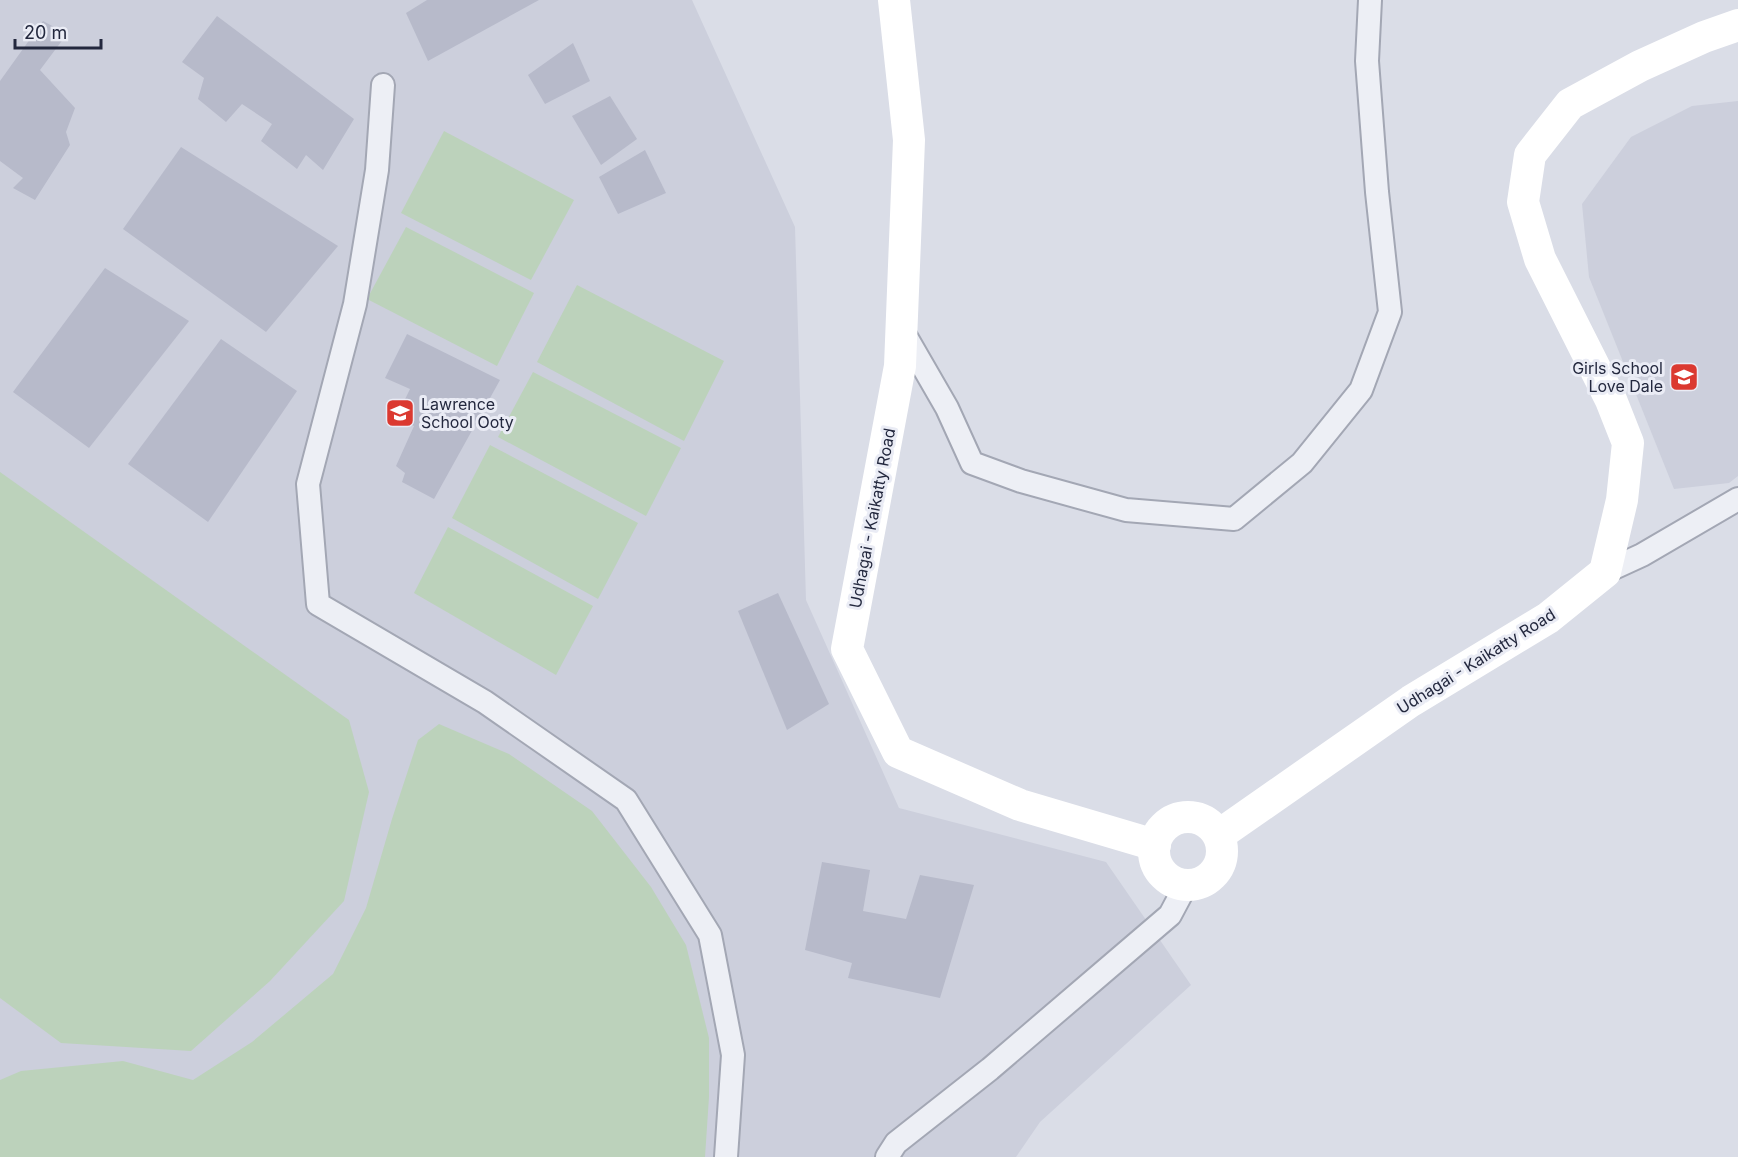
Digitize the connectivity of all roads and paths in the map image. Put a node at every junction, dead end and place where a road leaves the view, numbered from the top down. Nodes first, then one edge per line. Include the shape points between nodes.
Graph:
1 (894, 0) edge
2 (1370, 0) edge
3 (1738, 25) edge
4 (383, 85) dead end
5 (902, 330) junction
6 (1738, 499) edge
7 (1605, 572) junction
8 (1219, 835) junction
9 (1155, 845) junction
10 (1186, 885) junction
11 (726, 1157) edge
12 (887, 1157) edge

1 - 5 main road, Udhagai - Kaikatty Road via 909,140
2 - 5 street via 1367,61 1390,312 1361,390 1302,463 1234,519 1126,510 972,463 947,408
3 - 7 main road via 1640,66 1570,104 1530,155 1523,202 1540,259 1611,400 1628,443 1623,500
4 - 11 street via 378,170 355,304 308,484 318,604 485,702 626,800 710,935 733,1055
5 - 9 main road, Udhagai - Kaikatty Road via 900,366 847,649 898,752 1020,805
6 - 7 street
7 - 8 main road, Udhagai - Kaikatty Road via 1548,618 1411,701
8 - 9 main road via 1211,825 1189,816 1167,824
8 - 10 main road via 1222,859 1217,870 1198,884
9 - 10 main road via 1155,859 1161,872
10 - 12 street via 1170,915 990,1069 896,1143

